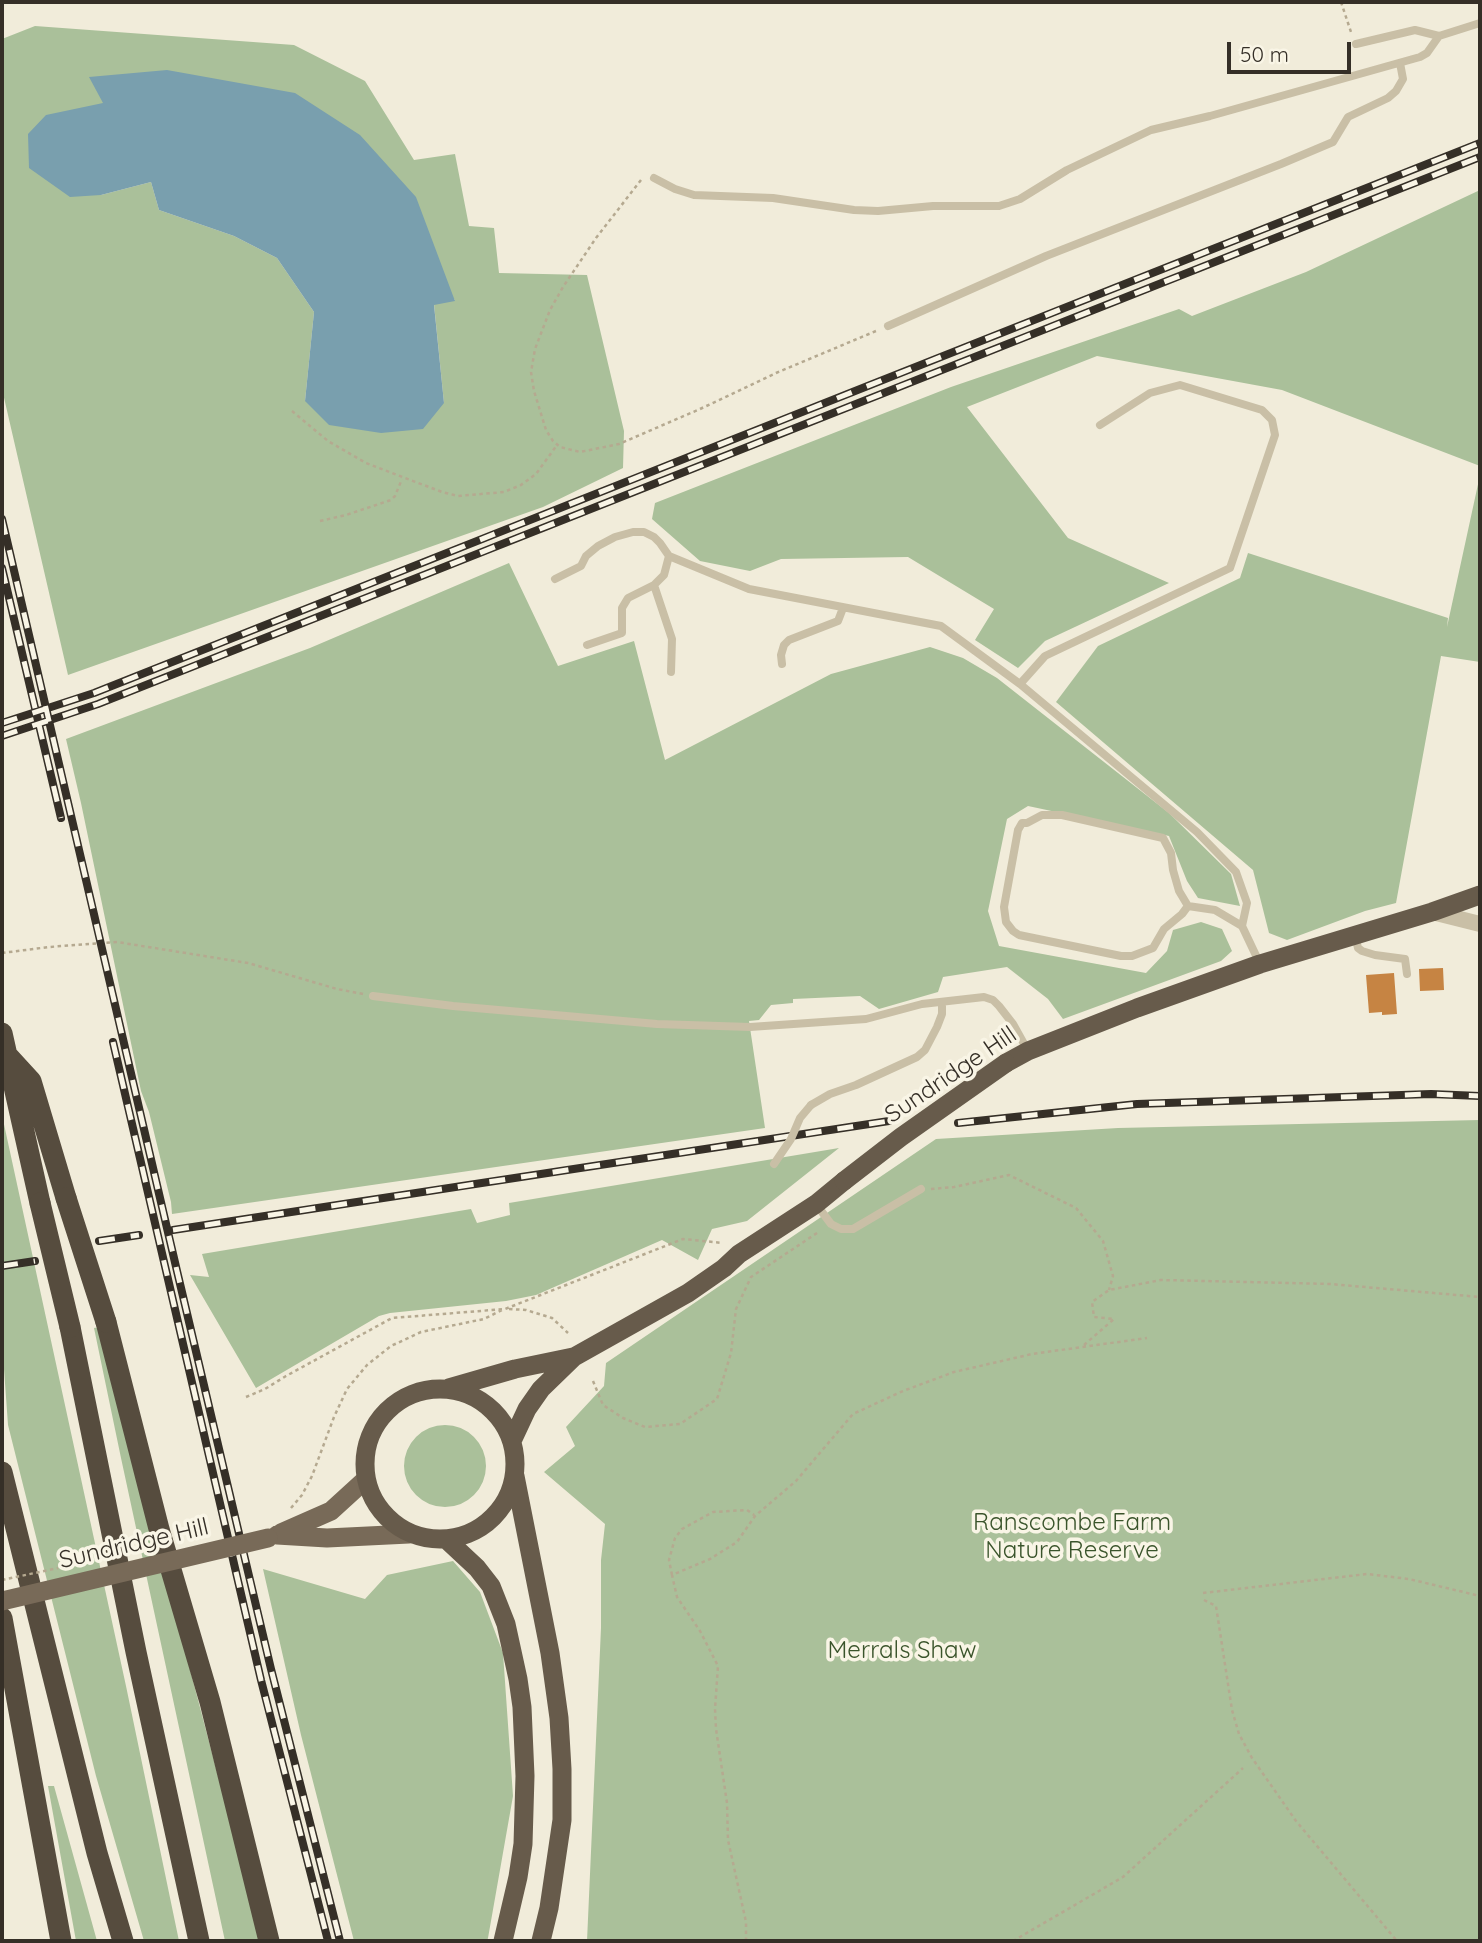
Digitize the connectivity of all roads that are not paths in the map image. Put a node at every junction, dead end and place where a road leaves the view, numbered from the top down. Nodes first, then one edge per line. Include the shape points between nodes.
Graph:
1 (1480, 23) edge
2 (1440, 36) junction
3 (1354, 41) road end
4 (1401, 63) junction
5 (654, 178) road end
6 (888, 326) road end
7 (1100, 425) dead end
8 (669, 556) junction
9 (555, 579) dead end
10 (654, 585) junction
11 (843, 608) junction
12 (587, 645) dead end
13 (782, 664) dead end
14 (671, 672) dead end
15 (1020, 684) junction
16 (1480, 895) edge
17 (1188, 906) junction
18 (1432, 912) junction
19 (1480, 925) edge
20 (1242, 926) junction
21 (1355, 935) junction
22 (1260, 964) junction
23 (1408, 974) dead end
24 (373, 996) road end
25 (942, 1003) junction
26 (2, 1032) edge
27 (1028, 1051) junction
28 (7, 1055) junction
29 (774, 1164) dead end
30 (921, 1189) road end
31 (816, 1204) junction
32 (574, 1357) junction
33 (444, 1389) junction
34 (512, 1441) junction
35 (2, 1472) edge
36 (515, 1475) junction
37 (365, 1480) junction
38 (409, 1534) junction
39 (272, 1536) junction
40 (447, 1540) junction
41 (2, 1601) edge
42 (2, 1618) edge
43 (61, 1941) edge
44 (123, 1941) edge
45 (198, 1941) edge
46 (269, 1941) edge
47 (503, 1941) edge
48 (541, 1941) edge

1 - 2 lane
2 - 3 lane via 1415,30
2 - 4 lane via 1426,54
4 - 5 lane via 1151,130 999,206 854,210 781,199 694,195
4 - 6 lane via 1403,79 1396,90 1348,117 1333,142 1046,256
7 - 15 lane via 1150,393 1180,386 1262,410 1272,420 1275,435 1230,568 1045,656
8 - 9 lane via 654,537 633,532 598,545 581,566
8 - 10 lane via 664,575
8 - 11 lane via 749,589
10 - 12 lane via 628,598 622,608 622,633
10 - 14 lane via 672,639
11 - 13 lane via 838,621 789,640
11 - 15 lane via 941,626
15 - 20 lane via 1197,832 1236,872 1247,903
16 - 18 highway, Sundridge Hill
17 - 17 lane via 1164,929 1154,947 1132,956 1019,935 1008,925 1004,912 1018,830 1022,823 1042,814 1062,815 1163,838
17 - 20 lane via 1215,910
18 - 19 street
18 - 21 highway, Sundridge Hill
20 - 22 lane
21 - 22 highway, Sundridge Hill
21 - 23 lane via 1362,951 1405,959
22 - 27 highway, Sundridge Hill
24 - 25 lane via 722,1027 856,1020
25 - 27 lane via 978,997 993,1000
25 - 29 lane, bridge via 942,1014 925,1050 811,1105
26 - 28 highway
27 - 31 highway, Sundridge Hill, bridge via 901,1137
28 - 45 highway, bridge via 70,1327
28 - 46 highway, bridge via 31,1082 106,1322 159,1529 210,1702
30 - 31 lane via 853,1229 831,1224
31 - 32 highway, Sundridge Hill via 688,1293
32 - 33 highway, Sundridge Hill
32 - 34 highway, Sundridge Hill via 541,1389
33 - 34 highway via 467,1394 486,1405 502,1421
33 - 37 highway via 421,1391 382,1415 364,1457
34 - 36 highway
35 - 44 highway
36 - 40 highway via 507,1499 492,1519 471,1533
36 - 48 highway via 550,1653 562,1756 562,1820
37 - 38 highway via 374,1503 389,1521
37 - 39 main road, Sundridge Hill via 331,1511
38 - 39 main road, Sundridge Hill
38 - 40 highway
39 - 41 main road, Sundridge Hill, bridge
40 - 47 highway via 491,1586 506,1624 522,1707 523,1844
42 - 43 highway

